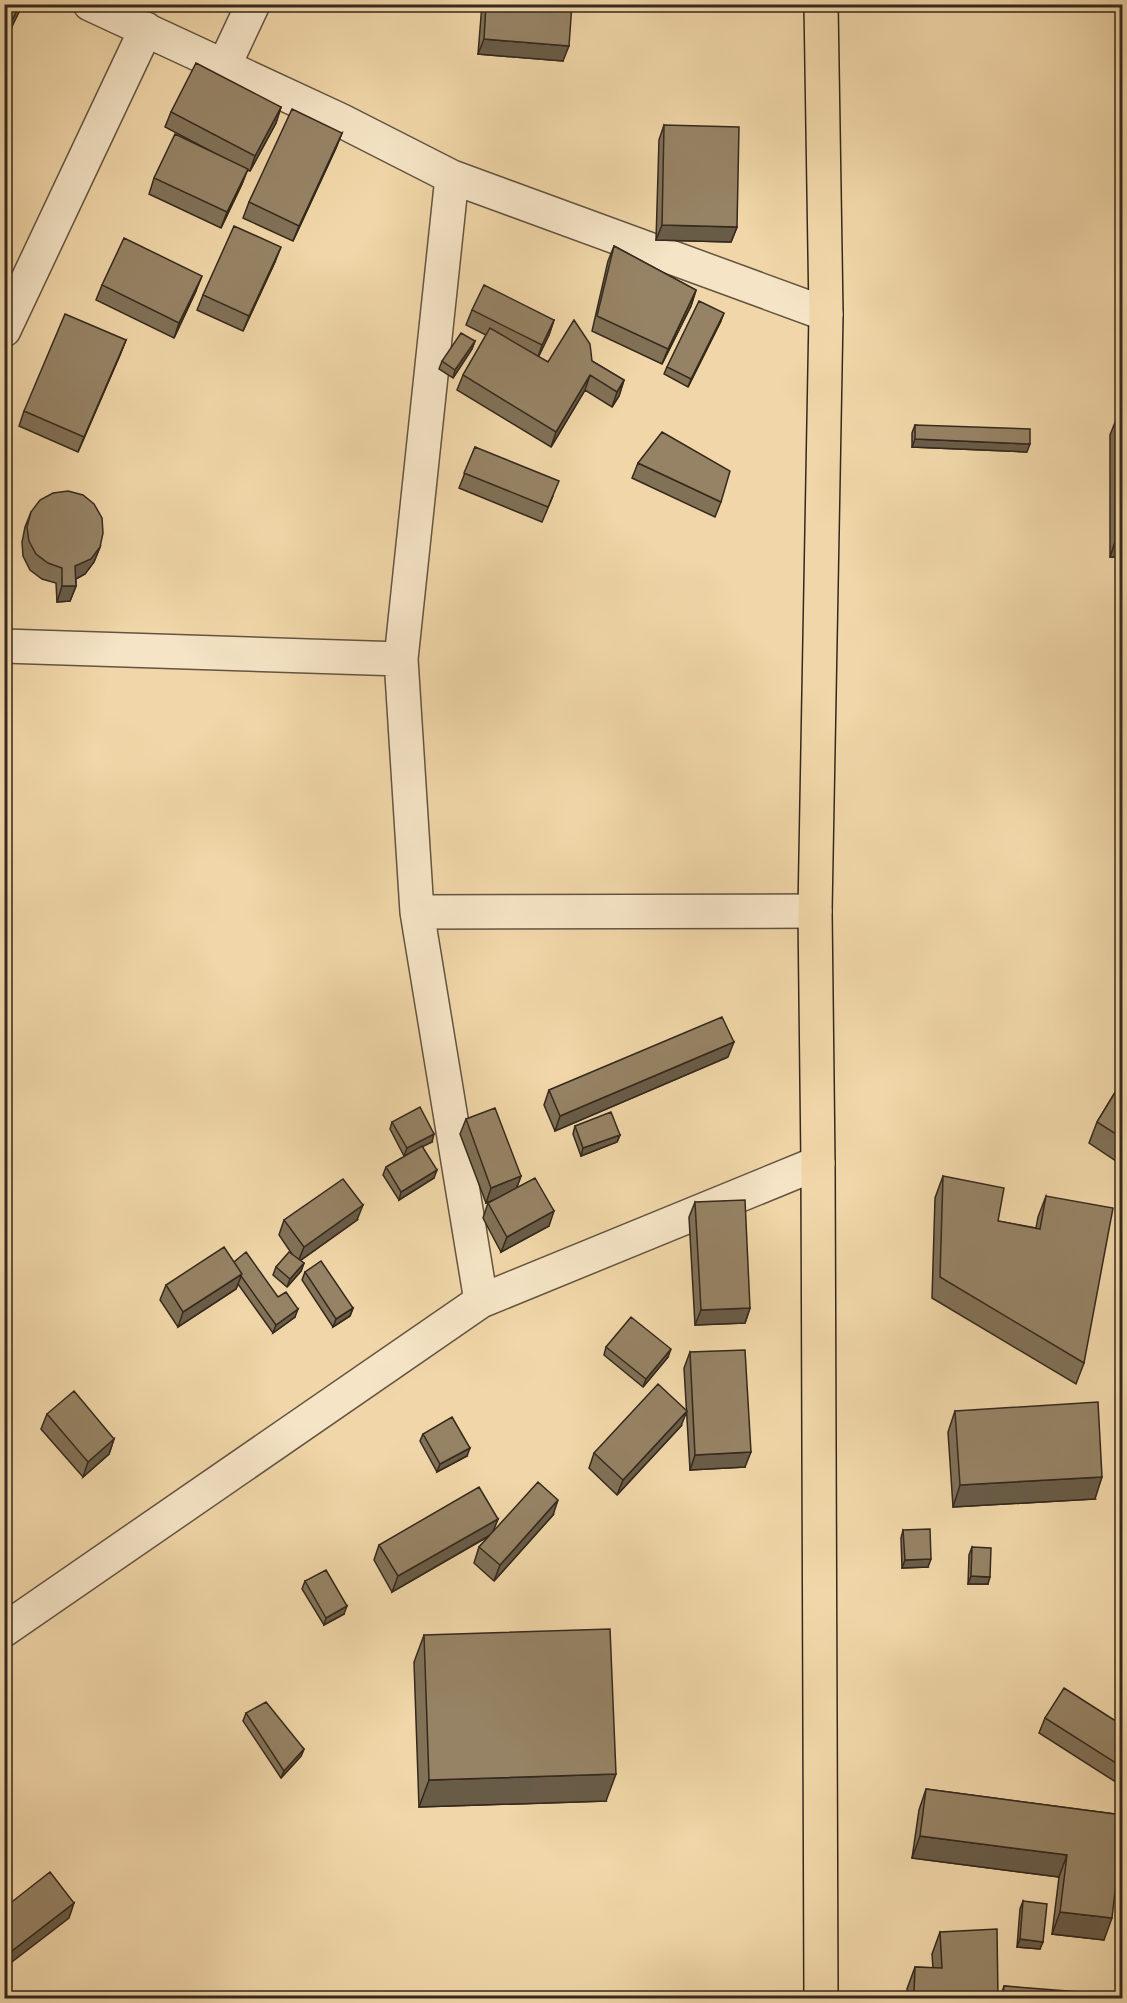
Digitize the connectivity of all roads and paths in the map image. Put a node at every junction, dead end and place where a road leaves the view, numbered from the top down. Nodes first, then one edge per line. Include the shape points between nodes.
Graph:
1 (90, 4) edge
2 (253, 4) edge
3 (821, 4) edge
4 (146, 29) junction
5 (224, 66) junction
6 (452, 177) junction
7 (825, 314) junction
8 (4, 330) edge
9 (4, 646) edge
10 (401, 659) junction
11 (815, 911) junction
12 (417, 912) junction
13 (818, 1163) junction
14 (481, 1301) junction
15 (4, 1630) edge
16 (821, 1998) edge

1 - 4 street
2 - 5 street
3 - 7 highway
4 - 5 street
4 - 8 street
5 - 6 street
6 - 7 street
6 - 10 street
7 - 11 highway
9 - 10 street
10 - 12 street
11 - 12 street
11 - 13 highway
12 - 14 street
13 - 14 street
13 - 16 highway
14 - 15 street

